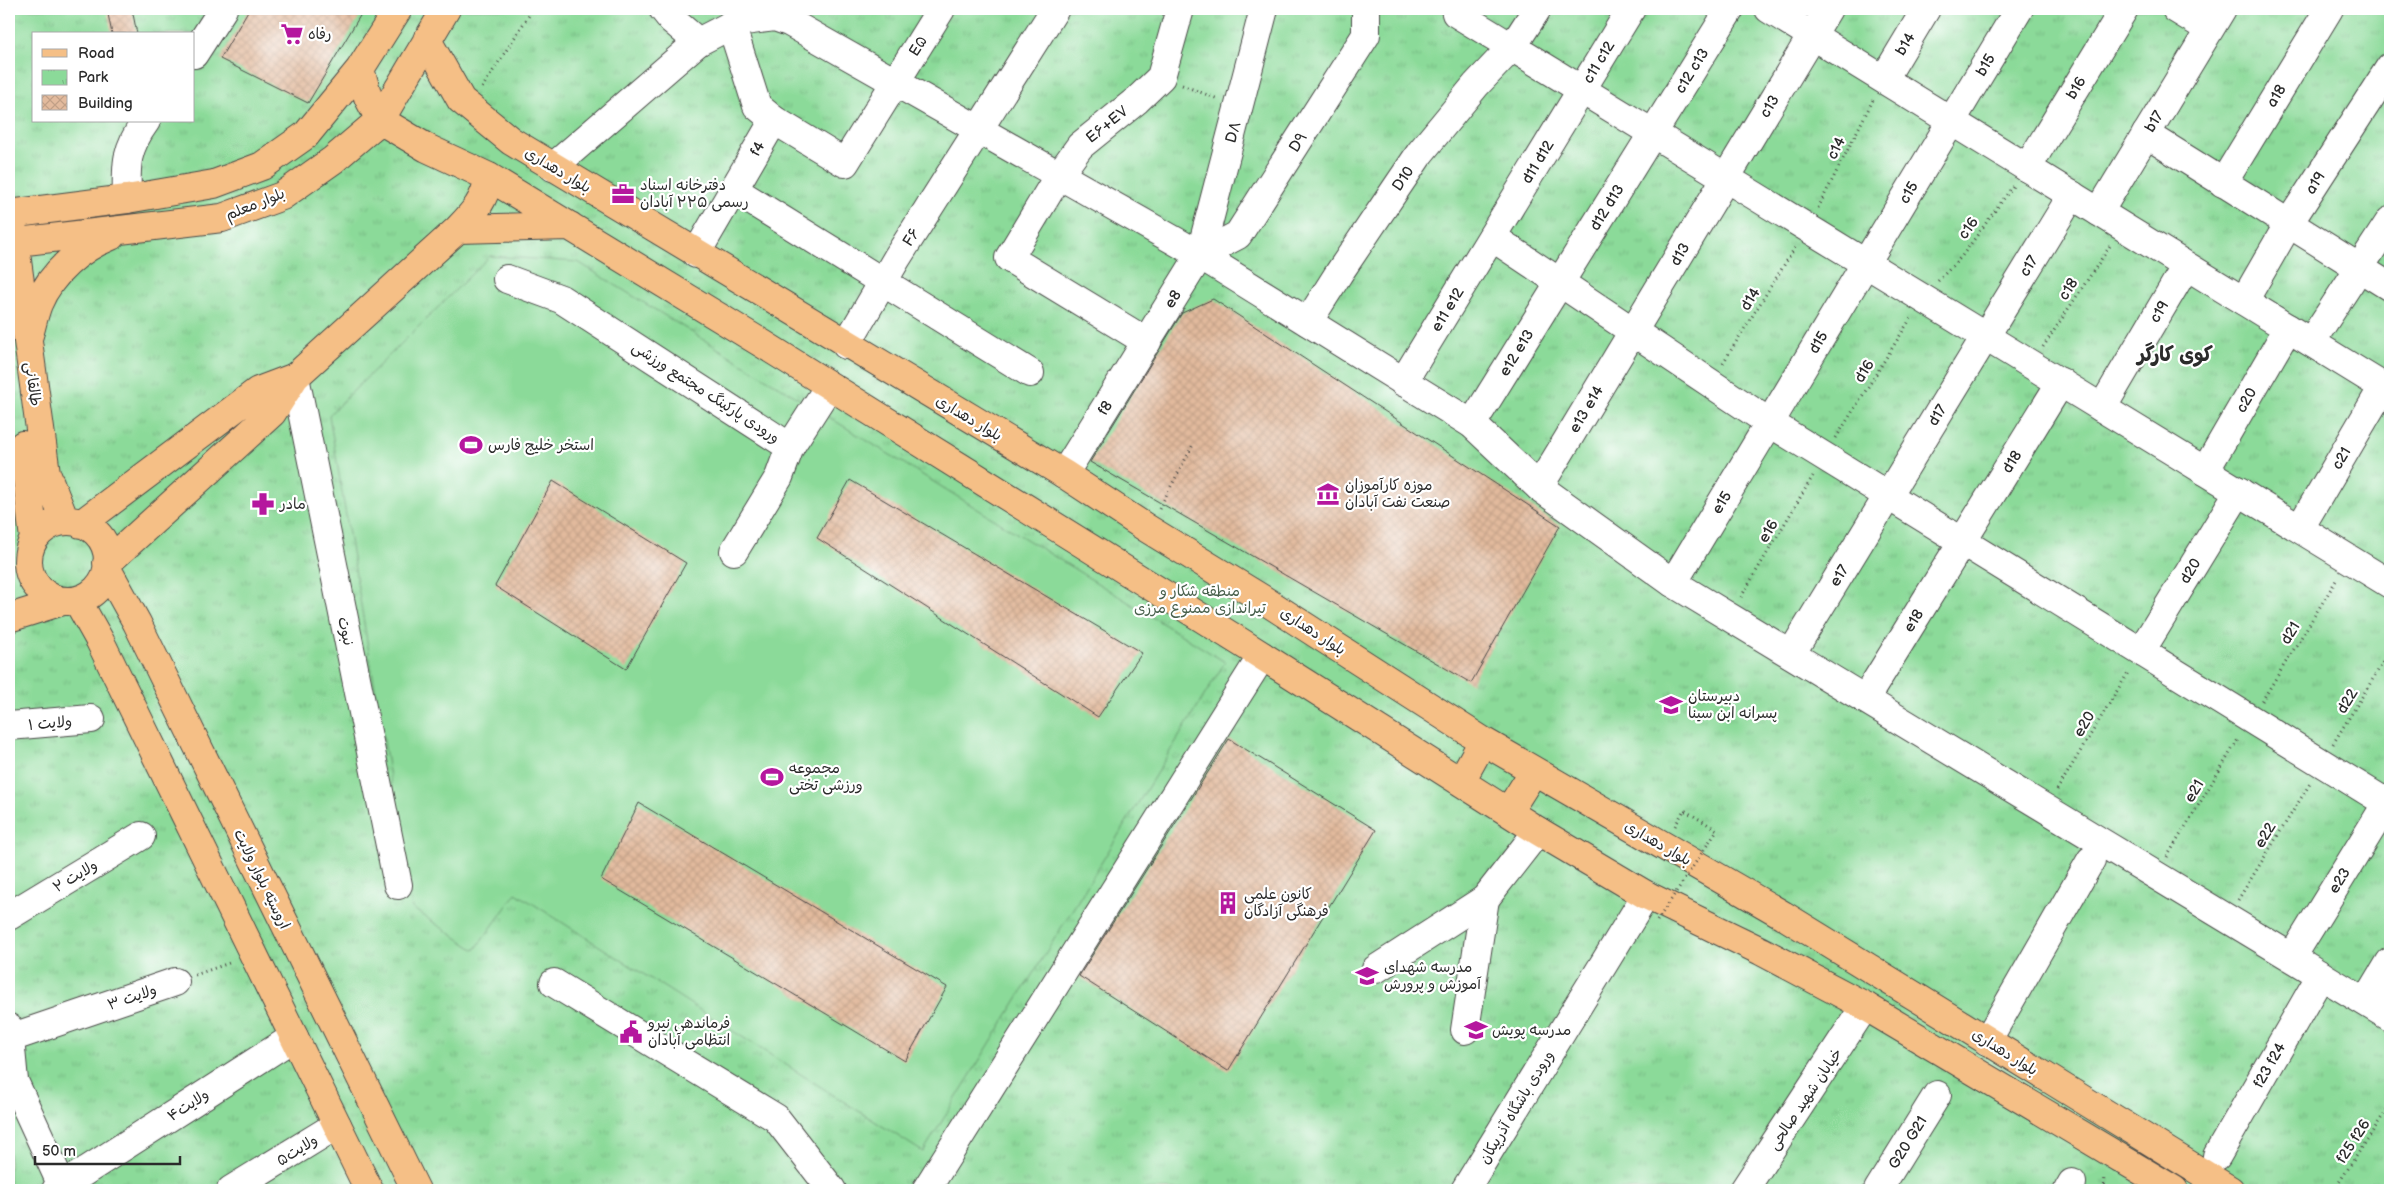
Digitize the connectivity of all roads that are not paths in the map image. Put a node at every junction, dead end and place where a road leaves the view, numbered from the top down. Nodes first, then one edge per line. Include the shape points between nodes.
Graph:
1 (223, 9) edge
2 (398, 9) edge
3 (446, 9) edge
4 (663, 9) edge
5 (941, 9) edge
6 (1055, 9) edge
7 (1180, 9) edge
8 (1264, 9) edge
9 (1366, 9) edge
10 (1455, 9) edge
11 (1536, 9) edge
12 (1631, 9) edge
13 (1730, 9) edge
14 (1769, 9) edge
15 (1828, 9) edge
16 (1926, 9) edge
17 (2019, 9) edge
18 (2124, 9) edge
19 (2176, 9) edge
20 (2329, 9) edge
21 (778, 13) edge
22 (2216, 19) edge
23 (731, 24) junction
24 (1812, 35) junction
25 (427, 40) junction
26 (698, 42) junction
27 (1513, 46) junction
28 (195, 52) edge
29 (2390, 67) edge
30 (360, 69) junction
31 (1884, 80) junction
32 (895, 82) junction
33 (1582, 89) junction
34 (380, 120) junction
35 (774, 120) junction
36 (1951, 121) junction
37 (145, 122) edge
38 (979, 130) junction
39 (1653, 132) junction
40 (2146, 134) junction
41 (553, 167) junction
42 (2027, 168) junction
43 (1059, 175) junction
44 (489, 177) junction
45 (1727, 178) junction
46 (2223, 182) junction
47 (734, 190) junction
48 (2072, 195) junction
49 (127, 199) junction
50 (2100, 212) junction
51 (10, 214) edge
52 (2390, 221) edge
53 (2289, 224) junction
54 (570, 226) junction
55 (131, 228) junction
56 (458, 228) junction
57 (1492, 236) junction
58 (11, 243) edge
59 (696, 254) junction
60 (1200, 255) junction
61 (1866, 263) junction
62 (2186, 266) junction
63 (2359, 268) junction
64 (507, 279) dead end
65 (883, 282) junction
66 (1560, 282) junction
67 (2390, 287) edge
68 (2244, 301) junction
69 (785, 308) junction
70 (1308, 322) junction
71 (2288, 328) junction
72 (1634, 332) junction
73 (1987, 337) junction
74 (1147, 342) junction
75 (2311, 342) junction
76 (763, 344) junction
77 (846, 345) junction
78 (13, 346) edge
79 (1030, 373) dead end
80 (295, 377) junction
81 (1403, 382) junction
82 (2060, 382) junction
83 (829, 386) junction
84 (2386, 389) edge
85 (2102, 408) junction
86 (1770, 423) junction
87 (1472, 424) junction
88 (790, 447) junction
89 (2205, 471) junction
90 (1064, 474) junction
91 (1539, 487) junction
92 (2239, 491) junction
93 (1888, 496) junction
94 (73, 523) junction
95 (2300, 528) junction
96 (1962, 541) junction
97 (33, 542) junction
98 (734, 551) dead end
99 (9, 559) edge
100 (107, 566) junction
101 (1674, 583) junction
102 (2390, 584) edge
103 (70, 601) junction
104 (9, 618) edge
105 (2141, 651) junction
106 (1791, 654) junction
107 (1262, 656) junction
108 (1865, 699) junction
109 (91, 719) dead end
110 (9, 726) edge
111 (1483, 740) junction
112 (1534, 771) junction
113 (1461, 782) junction
114 (2389, 802) edge
115 (1508, 812) junction
116 (1538, 831) junction
117 (142, 836) dead end
118 (2091, 860) dead end
119 (398, 885) dead end
120 (1646, 895) junction
121 (1485, 899) junction
122 (9, 916) edge
123 (2292, 957) junction
124 (2390, 962) edge
125 (1376, 969) dead end
126 (2321, 975) junction
127 (176, 982) road end
128 (554, 983) dead end
129 (2366, 1002) junction
130 (1865, 1006) junction
131 (2390, 1017) edge
132 (1465, 1030) dead end
133 (10, 1033) edge
134 (294, 1037) junction
135 (1987, 1041) junction
136 (12, 1082) edge
137 (1937, 1095) dead end
138 (337, 1125) junction
139 (2217, 1156) dead end
140 (61, 1189) edge
141 (237, 1189) edge
142 (369, 1190) edge
143 (416, 1190) edge
144 (832, 1190) edge
145 (926, 1190) edge
146 (1465, 1190) edge
147 (1744, 1190) edge
148 (1878, 1190) edge
149 (2174, 1190) edge
150 (2230, 1190) edge

1 - 28 street
2 - 30 main road
3 - 25 main road, بلوار معلم
4 - 26 street
5 - 32 street, E۵
6 - 38 street, F۶
7 - 43 street, E۶+E۷ via 1161,77 1080,146
8 - 60 street, D۸
9 - 60 street, D۹ via 1366,35 1238,235
10 - 27 street via 1456,13
11 - 27 street, D10
12 - 33 street, c11 c12
13 - 39 street, c12 c13
14 - 24 street
15 - 24 street, c13
16 - 31 street, b14
17 - 36 street, b15
18 - 42 street, b16
19 - 22 street
20 - 46 street, a18
21 - 23 street
21 - 32 street
22 - 40 street, b17
23 - 26 street
23 - 35 street via 757,106
24 - 31 street
24 - 45 street, c13
25 - 34 main road, بلوار معلم
25 - 41 main road, بلوار دهداری via 461,100 511,141
26 - 41 street
27 - 33 street
27 - 70 street, D10 via 1420,153
29 - 53 street, a19
30 - 34 main road via 368,97
30 - 49 main road via 306,135 262,166 214,184
31 - 36 street
32 - 35 street, E۵ via 845,163
32 - 38 street
33 - 39 street
33 - 57 street, d11 d12
34 - 44 main road, بلوار دهداری via 427,148
34 - 55 main road, بلوار معلم via 333,160 282,196 222,218
35 - 47 street, f4
36 - 42 street
36 - 61 street, c15
37 - 49 street via 133,139 126,168
38 - 43 street
38 - 65 street, F۶
39 - 45 street
39 - 66 street, d12 d13
40 - 46 street
40 - 50 street, b17
41 - 59 main road, بلوار دهداری
42 - 48 street
43 - 60 street
43 - 74 street, E۶+E۷ via 1008,258
44 - 54 main road, بلوار دهداری
44 - 56 main road via 486,193 478,208
45 - 61 street
45 - 72 street, d13
46 - 53 street
47 - 59 street, f4
47 - 65 street
48 - 50 street
48 - 73 street, c17
49 - 51 main road
50 - 62 street
51 - 58 main road, طالقانی
52 - 63 street
53 - 63 street
53 - 68 street, a19
54 - 56 main road
54 - 76 main road, بلوار دهداری
55 - 58 main road, بلوار معلم
55 - 78 main road via 93,243 60,269
56 - 80 main road
57 - 66 street
57 - 81 street, e11 e12
58 - 78 main road, طالقانی
59 - 69 main road, بلوار دهداری
60 - 70 street
60 - 74 street, e8
61 - 73 street
61 - 86 street, d15
62 - 68 street
62 - 85 street, c19
63 - 67 street
63 - 75 street
64 - 88 street, ورودی پارکینگ مجتمع ورزشی via 561,300
65 - 77 street, F۶
65 - 79 street
66 - 72 street
66 - 87 street, e12 e13
68 - 71 street
69 - 76 main road
69 - 77 main road, بلوار دهداری
70 - 81 street
71 - 75 street
71 - 89 street, c20
72 - 86 street
72 - 91 street, e13 e14
73 - 82 street
73 - 93 street, d17
74 - 90 street, f8
75 - 84 street
76 - 83 main road, بلوار دهداری
77 - 90 main road, بلوار دهداری
78 - 94 main road, طالقانی via 46,473
78 - 97 main road, طالقانی
80 - 94 main road via 258,391
80 - 100 main road via 272,413
80 - 119 street, نبوت
81 - 87 street
82 - 85 street
82 - 96 street, d18
83 - 88 street, ورودی پارکینگ مجتمع ورزشی
83 - 107 main road, بلوار دهداری
84 - 95 street, c21
85 - 89 street
86 - 93 street
86 - 101 street, e15
87 - 91 street
88 - 98 street via 779,477
89 - 92 street
90 - 111 main road, بلوار دهداری
91 - 101 street
92 - 95 street
92 - 105 street, d20
93 - 96 street
93 - 106 street, e17
94 - 97 main road via 45,528
94 - 100 main road via 98,535 104,546
95 - 102 street
96 - 105 street
96 - 108 street, e18
97 - 99 main road
97 - 103 main road via 28,556 28,569 33,581 51,598
100 - 103 main road via 96,589
100 - 143 main road, اروسیّه بلوار ولایت
101 - 106 street
103 - 104 main road
103 - 134 main road via 104,649
105 - 114 street
106 - 108 street
107 - 113 main road, بلوار دهداری
107 - 145 street
108 - 123 street
109 - 110 street, ولایت ۱
111 - 112 main road, بلوار دهداری
111 - 113 main road
112 - 115 main road
112 - 135 main road, بلوار دهداری via 1783,915
113 - 115 main road, بلوار دهداری
114 - 123 street, e23
115 - 116 main road, بلوار دهداری
116 - 120 main road, بلوار دهداری
116 - 121 street
117 - 122 street, ولایت ۲
118 - 135 street
120 - 130 main road, بلوار دهداری
120 - 146 street, ورودی باشگاه آذرپیکان
121 - 125 street
121 - 132 street
123 - 126 street
124 - 129 street
126 - 129 street
126 - 139 street, f23 f24
127 - 133 street, ولایت ۳
128 - 144 street via 776,1118
129 - 131 street
130 - 147 street, خیابان شهید صالحی
130 - 149 main road, بلوار دهداری
133 - 136 street
134 - 138 main road
134 - 140 street, ولایت۴
135 - 150 main road, بلوار دهداری
136 - 140 street
137 - 148 street, G20 G21
138 - 141 street, ولایت۵
138 - 142 main road

